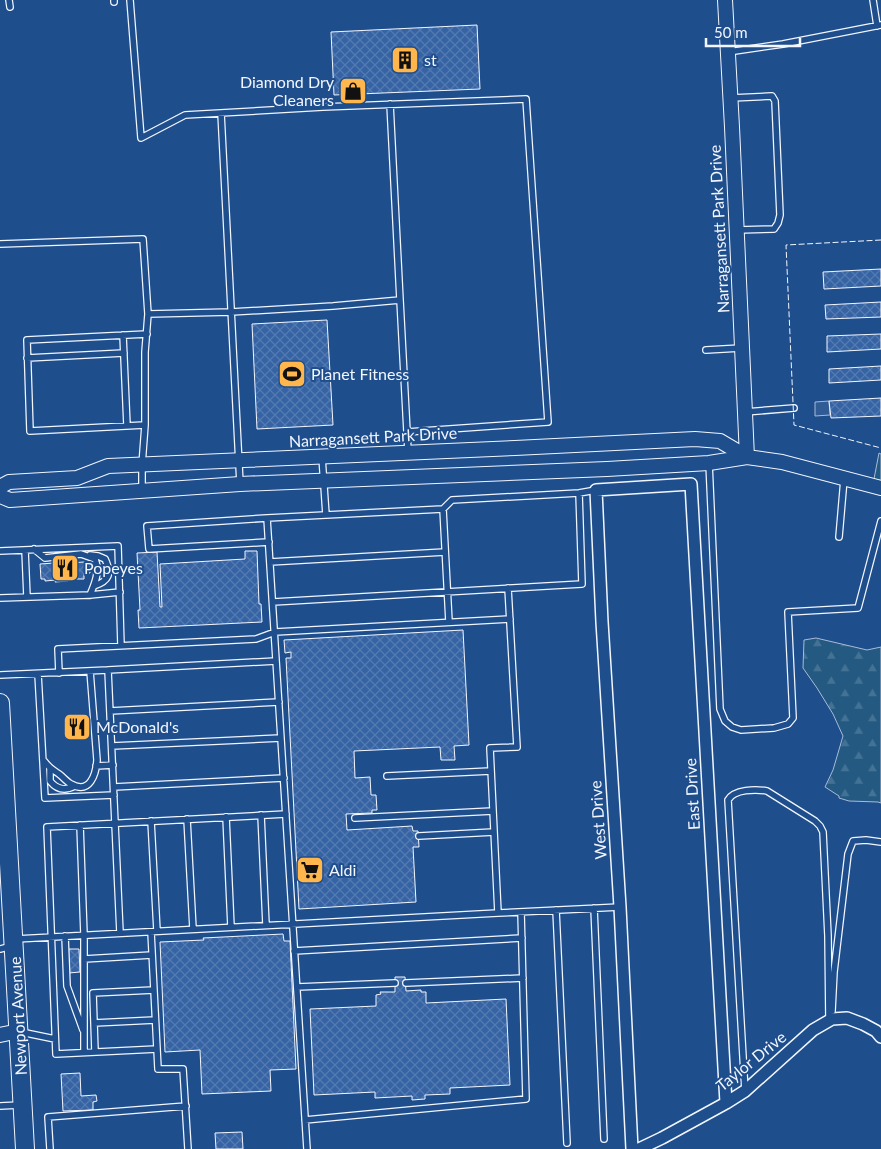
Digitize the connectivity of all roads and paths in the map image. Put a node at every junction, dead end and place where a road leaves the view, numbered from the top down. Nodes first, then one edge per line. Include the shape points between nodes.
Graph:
1 (130, 0) edge
2 (725, 0) edge
3 (873, 0) edge
4 (879, 26) edge
5 (728, 52) junction
6 (731, 98) junction
7 (390, 104) junction
8 (221, 113) junction
9 (737, 230) junction
10 (0, 244) edge
11 (400, 300) junction
12 (231, 312) junction
13 (148, 314) junction
14 (147, 334) junction
15 (123, 335) junction
16 (742, 348) junction
17 (706, 350) dead end
18 (124, 353) junction
19 (28, 358) junction
20 (794, 408) dead end
21 (745, 412) junction
22 (144, 425) junction
23 (127, 426) junction
24 (407, 432) junction
25 (408, 453) junction
26 (322, 457) junction
27 (747, 457) junction
28 (238, 460) junction
29 (709, 463) junction
30 (142, 465) junction
31 (324, 480) junction
32 (844, 480) junction
33 (240, 484) junction
34 (0, 488) edge
35 (881, 488) edge
36 (142, 490) junction
37 (596, 490) junction
38 (580, 493) junction
39 (0, 496) edge
40 (443, 509) junction
41 (326, 515) junction
42 (268, 518) junction
43 (881, 521) edge
44 (839, 537) dead end
45 (269, 542) junction
46 (34, 549) junction
47 (25, 550) junction
48 (0, 551) edge
49 (445, 552) junction
50 (81, 554) junction
51 (270, 562) junction
52 (94, 586) junction
53 (508, 588) junction
54 (120, 592) junction
55 (447, 592) junction
56 (90, 595) junction
57 (27, 597) junction
58 (0, 598) edge
59 (273, 602) junction
60 (510, 619) junction
61 (449, 622) junction
62 (274, 632) junction
63 (124, 646) junction
64 (276, 661) junction
65 (108, 670) junction
66 (90, 671) junction
67 (59, 673) junction
68 (38, 674) junction
69 (0, 675) edge
70 (279, 702) junction
71 (0, 703) edge
72 (110, 711) junction
73 (281, 738) junction
74 (112, 746) junction
75 (43, 760) junction
76 (113, 765) junction
77 (96, 766) junction
78 (50, 769) junction
79 (491, 771) junction
80 (387, 776) dead end
81 (284, 778) junction
82 (75, 786) junction
83 (114, 787) junction
84 (114, 795) junction
85 (3, 797) edge
86 (493, 811) junction
87 (286, 814) junction
88 (261, 815) junction
89 (226, 817) junction
90 (355, 818) dead end
91 (187, 819) junction
92 (4, 820) edge
93 (151, 821) junction
94 (116, 823) junction
95 (80, 825) junction
96 (494, 832) junction
97 (418, 836) dead end
98 (881, 842) edge
99 (620, 907) junction
100 (594, 908) junction
101 (556, 910) junction
102 (521, 912) junction
103 (498, 913) junction
104 (293, 924) junction
105 (266, 925) junction
106 (232, 927) junction
107 (192, 929) junction
108 (154, 931) junction
109 (120, 933) junction
110 (84, 935) junction
111 (64, 936) junction
112 (51, 937) junction
113 (522, 938) junction
114 (9, 944) edge
115 (294, 950) junction
116 (152, 955) junction
117 (84, 959) junction
118 (523, 978) junction
119 (395, 983) dead end
120 (406, 983) dead end
121 (297, 986) junction
122 (154, 990) junction
123 (155, 1020) junction
124 (830, 1020) junction
125 (94, 1023) junction
126 (19, 1031) junction
127 (0, 1035) edge
128 (84, 1035) junction
129 (881, 1037) edge
130 (55, 1040) junction
131 (157, 1049) junction
132 (84, 1052) junction
133 (95, 1052) junction
134 (745, 1091) junction
135 (726, 1103) junction
136 (23, 1105) junction
137 (0, 1106) edge
138 (186, 1106) junction
139 (305, 1120) junction
140 (604, 1139) dead end
141 (567, 1143) dead end
142 (25, 1149) edge
143 (50, 1149) edge
144 (188, 1149) edge
145 (307, 1149) edge
146 (632, 1149) edge
147 (639, 1149) edge

1 - 8 lane via 141,138 185,116
2 - 5 street, Narragansett Park Drive
3 - 4 lane
4 - 5 lane
5 - 6 street, Narragansett Park Drive
6 - 9 street, Narragansett Park Drive
6 - 9 lane via 772,96 775,101 778,223 774,229
7 - 8 lane
7 - 11 lane
7 - 24 lane via 526,99 548,422
8 - 12 lane
9 - 16 street, Narragansett Park Drive
10 - 13 lane via 142,240
11 - 12 lane
11 - 24 lane
12 - 13 lane
12 - 28 lane
13 - 14 lane
14 - 15 lane
14 - 22 lane
15 - 18 lane
15 - 19 lane via 27,340
16 - 17 lane
16 - 21 street, Narragansett Park Drive
18 - 19 lane
18 - 23 lane
19 - 23 lane via 30,431
20 - 21 lane
21 - 27 street, Narragansett Park Drive
22 - 23 lane
22 - 30 lane
24 - 25 lane
25 - 26 street, Narragansett Park Drive
25 - 27 street, Narragansett Park Drive via 695,439 720,440
26 - 28 street, Narragansett Park Drive
26 - 31 lane
27 - 29 street, Narragansett Park Drive
27 - 32 street, Narragansett Park Drive via 782,462
28 - 30 street, Narragansett Park Drive
28 - 33 lane
29 - 31 street, Narragansett Park Drive
29 - 43 lane via 720,709 725,720 741,730 774,728 788,724 793,718 788,612 858,608
30 - 34 street, Narragansett Park Drive via 108,466 77,478 9,482
30 - 36 lane
31 - 33 street, Narragansett Park Drive
31 - 41 lane
32 - 35 street, Narragansett Park Drive
32 - 44 lane
33 - 36 street, Narragansett Park Drive
36 - 39 street, Narragansett Park Drive via 10,500
37 - 38 lane
37 - 99 street, West Drive
37 - 135 street, East Drive via 691,484
38 - 40 lane via 452,500
38 - 53 lane via 582,584
40 - 41 lane
40 - 49 lane
41 - 42 lane
42 - 45 lane
42 - 45 lane via 147,526 148,549
45 - 51 lane
46 - 47 lane
46 - 50 lane via 45,558
46 - 54 lane via 118,546
47 - 48 lane
47 - 57 lane
49 - 51 lane
49 - 55 lane
50 - 52 lane via 95,559
50 - 52 lane via 105,559 110,568 102,583
51 - 59 lane
52 - 56 lane
53 - 55 lane
53 - 60 lane
54 - 56 lane
54 - 63 lane
55 - 59 lane
55 - 61 lane
56 - 57 lane
57 - 58 lane
59 - 62 lane
60 - 61 lane
60 - 79 lane via 517,746 490,748
61 - 62 lane
62 - 63 lane via 256,639
62 - 64 lane
63 - 67 lane via 58,649
64 - 65 lane
64 - 70 lane
65 - 66 lane
65 - 72 lane
66 - 67 lane
66 - 77 lane
67 - 68 lane
68 - 69 lane
68 - 75 lane
70 - 72 lane
70 - 73 lane
71 - 85 main road, Newport Avenue
72 - 74 lane
73 - 74 lane
73 - 81 lane
74 - 76 lane
75 - 78 lane
75 - 84 lane via 46,798
76 - 77 lane
76 - 83 lane
77 - 82 lane via 90,783
78 - 82 lane
78 - 82 lane via 50,781 54,786 65,790
79 - 80 lane
79 - 86 lane
81 - 83 lane
81 - 87 lane
83 - 84 lane
84 - 94 lane
85 - 92 main road, Newport Avenue
86 - 90 lane
86 - 96 lane
87 - 88 lane
87 - 104 lane
88 - 89 lane
88 - 105 lane
89 - 91 lane
89 - 106 lane
91 - 93 lane
91 - 107 lane
92 - 114 main road, Newport Avenue
93 - 94 lane
93 - 108 lane
94 - 95 lane
94 - 109 lane
95 - 110 lane
95 - 112 lane via 46,827
96 - 97 lane
96 - 103 lane
98 - 124 lane via 853,841 848,854
99 - 100 lane
99 - 146 street, West Drive
100 - 101 lane
100 - 140 lane
101 - 102 lane
101 - 141 lane
102 - 103 lane
102 - 113 lane
103 - 104 lane
104 - 105 lane
104 - 115 lane
105 - 106 lane
106 - 107 lane
107 - 108 lane
108 - 109 lane
108 - 116 lane
109 - 110 lane
110 - 111 lane
110 - 117 lane
111 - 112 lane
111 - 128 lane via 67,986
112 - 114 lane
112 - 130 lane
113 - 115 lane
113 - 118 lane
114 - 126 main road, Newport Avenue
115 - 121 lane
116 - 117 lane
116 - 122 lane
117 - 128 lane
118 - 120 lane
118 - 139 lane via 526,1099
119 - 121 lane
121 - 139 lane
122 - 123 lane
122 - 125 lane via 93,994
123 - 125 lane
123 - 131 lane
124 - 129 street via 848,1018 876,1031
124 - 134 street, Taylor Drive via 813,1030
124 - 134 lane via 823,832 815,821 767,791 736,792 728,800
125 - 133 lane
126 - 127 street
126 - 130 lane
126 - 136 main road, Newport Avenue
128 - 132 lane
130 - 132 lane via 56,1054
131 - 133 lane
131 - 138 lane via 158,1069 183,1069
132 - 133 lane
134 - 135 street, Taylor Drive
135 - 147 street, Taylor Drive
136 - 137 lane
136 - 142 main road, Newport Avenue
138 - 143 lane via 48,1116
138 - 144 lane
139 - 145 lane

